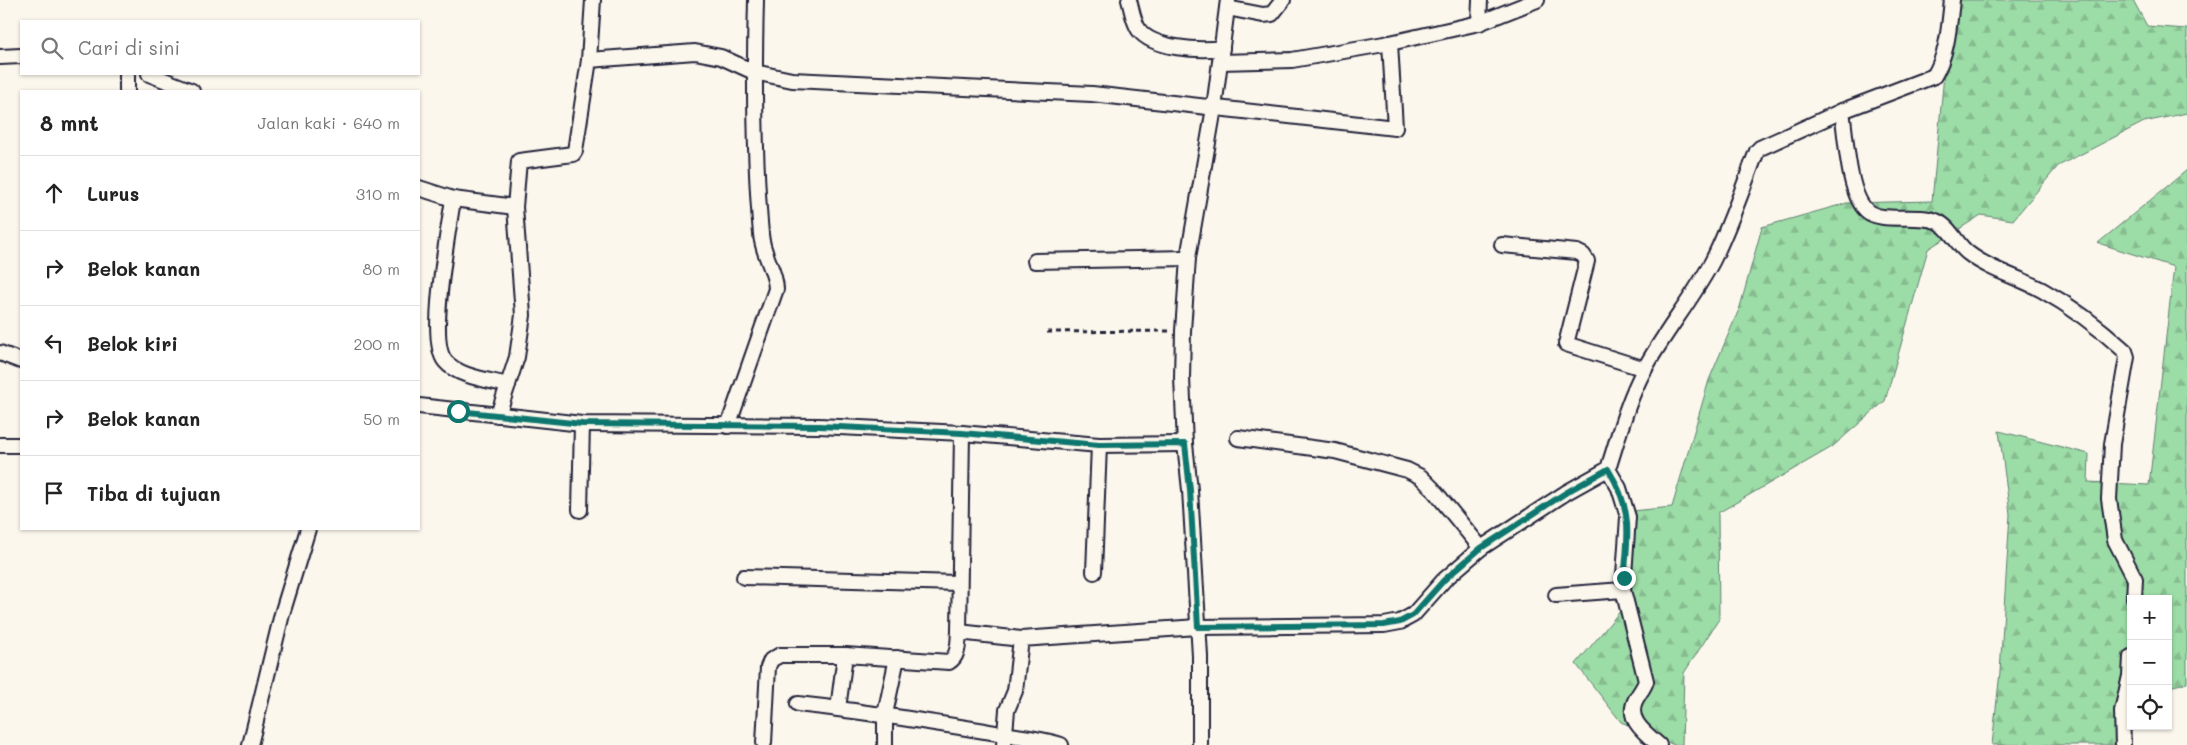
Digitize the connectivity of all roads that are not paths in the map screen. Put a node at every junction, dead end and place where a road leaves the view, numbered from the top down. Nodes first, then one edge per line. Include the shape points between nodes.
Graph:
1 (593, 0) edge
2 (756, 0) edge
3 (1130, 0) edge
4 (1283, 0) edge
5 (1480, 0) edge
6 (1537, 0) edge
7 (1952, 0) edge
8 (1227, 4) edge
9 (1478, 23) junction
10 (1390, 44) junction
11 (1221, 55) junction
12 (20, 56) edge
13 (0, 57) edge
14 (589, 60) junction
15 (754, 72) junction
16 (127, 75) edge
17 (152, 75) edge
18 (127, 90) edge
19 (189, 90) edge
20 (1214, 108) junction
21 (1842, 111) junction
22 (420, 188) edge
23 (453, 199) junction
24 (515, 207) junction
25 (1502, 245) dead end
26 (1188, 258) junction
27 (1035, 261) dead end
28 (0, 353) edge
29 (20, 361) edge
30 (1645, 369) junction
31 (508, 385) junction
32 (420, 406) edge
33 (498, 415) junction
34 (582, 424) junction
35 (728, 426) junction
36 (962, 433) junction
37 (1238, 438) dead end
38 (1185, 444) junction
39 (0, 445) edge
40 (20, 445) edge
41 (1099, 445) junction
42 (1608, 469) junction
43 (580, 510) dead end
44 (308, 530) edge
45 (1481, 548) junction
46 (1094, 572) dead end
47 (744, 577) dead end
48 (958, 583) junction
49 (1623, 590) junction
50 (1556, 595) dead end
51 (2134, 595) edge
52 (1198, 627) junction
53 (959, 632) junction
54 (1021, 639) junction
55 (846, 654) junction
56 (897, 658) junction
57 (2128, 685) edge
58 (798, 704) dead end
59 (838, 708) junction
60 (885, 714) junction
61 (1004, 740) edge
62 (764, 743) dead end
63 (250, 745) edge
64 (885, 745) edge
65 (1060, 745) edge
66 (1200, 745) edge
67 (1659, 745) edge
68 (2123, 745) edge

1 - 14 street
2 - 15 street
3 - 11 street via 1138,29 1150,39
4 - 8 street via 1272,14 1263,15
5 - 9 street
6 - 9 street
7 - 21 street via 1946,49 1934,76
8 - 11 street
9 - 10 street
10 - 11 street via 1292,60
10 - 20 street via 1395,128
11 - 20 street
12 - 13 street
14 - 15 street via 695,52 721,57
14 - 24 street via 575,152 519,161
15 - 20 street via 792,80 1092,94
15 - 35 street via 755,166 761,237 776,289
16 - 18 street
17 - 19 street
20 - 26 street
21 - 30 street via 1760,148 1697,291 1664,335
21 - 51 street via 1852,178 1865,209 1873,215 1916,216 1937,221 1966,252 1984,264 2044,291 2125,352 2128,358 2112,444 2109,499 2115,540 2135,579
22 - 23 street
23 - 24 street
23 - 31 street via 438,312 439,350 444,361 456,370
24 - 31 street via 523,315 517,357
25 - 30 street via 1583,255 1587,261 1566,344
26 - 27 street
26 - 38 street via 1182,378
28 - 29 street
30 - 42 street via 1624,415
31 - 33 street
32 - 33 street
33 - 34 street
34 - 35 street
34 - 43 street
35 - 36 street via 819,426
36 - 41 street
36 - 48 street
37 - 45 street via 1335,451 1407,470 1432,488
38 - 41 street
38 - 52 street
39 - 40 street
41 - 46 street
42 - 45 street
42 - 49 street via 1619,488 1628,517
44 - 63 street via 287,595
45 - 52 street via 1444,580 1413,615 1400,622 1384,625
47 - 48 street
48 - 53 street
49 - 50 street
49 - 67 street via 1646,681 1633,705 1633,718
52 - 54 street
52 - 66 street
53 - 54 street
53 - 56 street via 957,652 949,662
54 - 61 street via 1015,691 1007,710
55 - 56 street
55 - 59 street
55 - 62 street via 780,655 772,660 767,678
56 - 60 street
57 - 68 street via 2122,711
58 - 59 street
59 - 60 street
60 - 61 street
60 - 64 street
61 - 65 street via 1033,738

